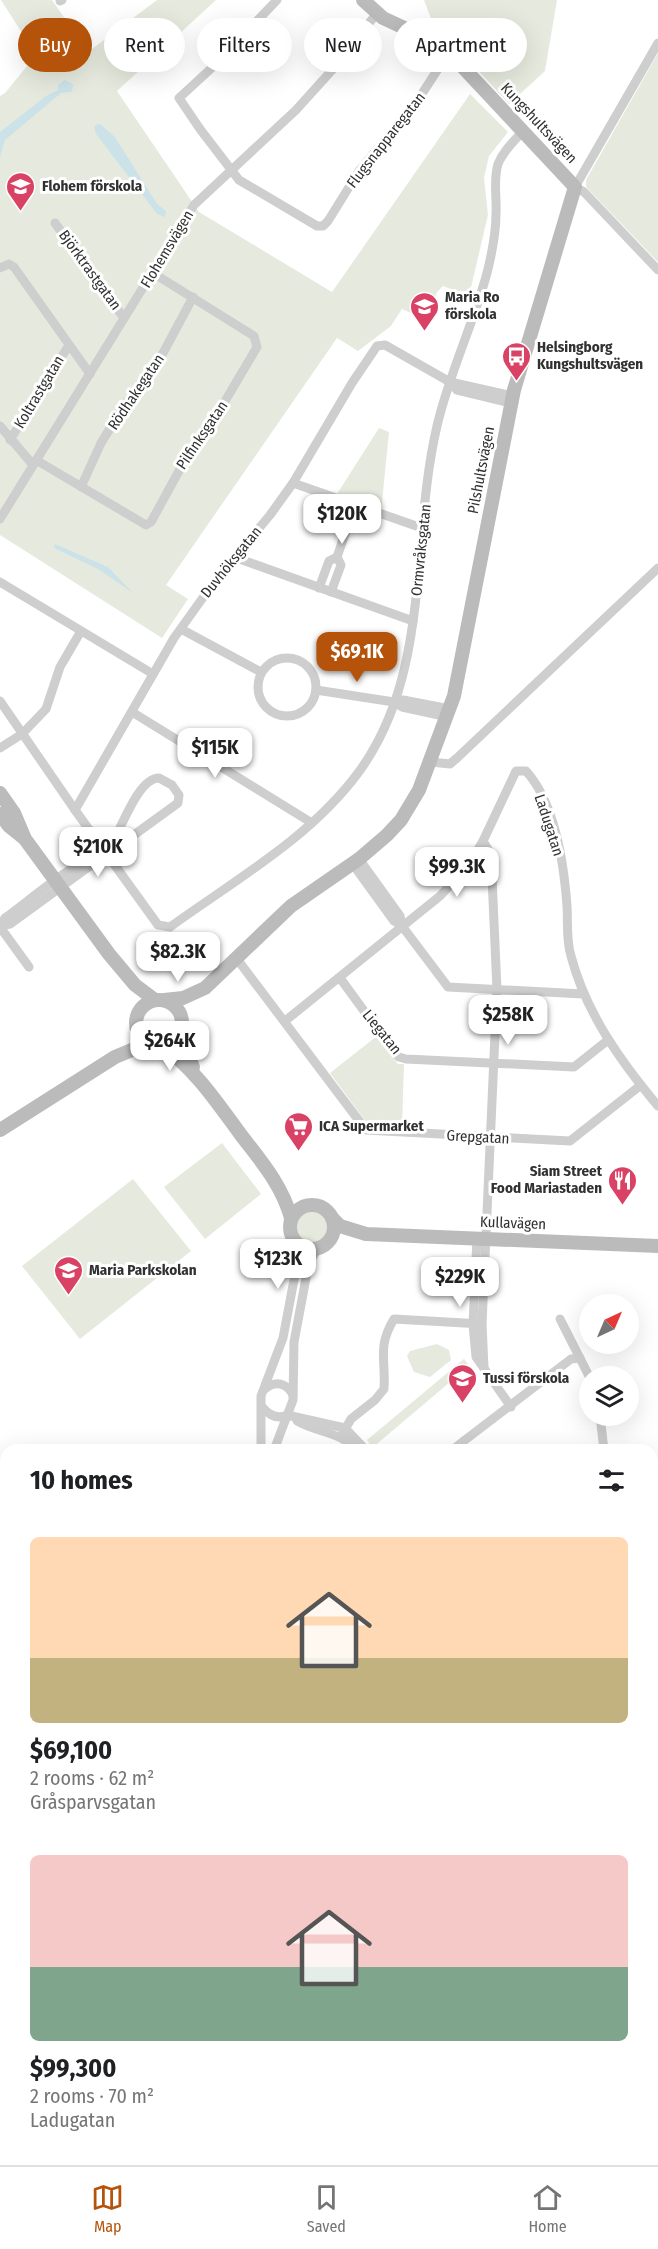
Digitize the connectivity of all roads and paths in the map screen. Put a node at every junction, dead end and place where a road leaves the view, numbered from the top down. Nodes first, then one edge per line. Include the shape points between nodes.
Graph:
1 (276, 0) edge
2 (363, 0) edge
3 (377, 14) junction
4 (394, 22) edge
5 (658, 43) edge
6 (436, 72) edge
7 (468, 72) edge
8 (523, 131) junction
9 (231, 170) junction
10 (575, 187) junction
11 (55, 223) dead end
12 (0, 268) edge
13 (658, 270) edge
14 (153, 273) junction
15 (192, 297) junction
16 (124, 318) junction
17 (69, 345) junction
18 (90, 374) junction
19 (450, 382) junction
20 (512, 400) junction
21 (0, 426) edge
22 (10, 440) junction
23 (35, 462) junction
24 (293, 483) junction
25 (81, 488) junction
26 (355, 505) junction
27 (0, 519) edge
28 (422, 528) junction
29 (234, 557) junction
30 (337, 558) junction
31 (658, 568) edge
32 (0, 582) edge
33 (319, 588) junction
34 (331, 592) junction
35 (413, 621) junction
36 (181, 629) junction
37 (81, 631) junction
38 (261, 672) junction
39 (153, 674) junction
40 (316, 690) junction
41 (0, 701) edge
42 (394, 702) junction
43 (132, 712) junction
44 (449, 713) junction
45 (22, 734) junction
46 (0, 748) edge
47 (431, 762) junction
48 (0, 793) edge
49 (75, 810) junction
50 (0, 814) edge
51 (312, 823) junction
52 (25, 839) junction
53 (483, 841) junction
54 (107, 850) junction
55 (355, 861) junction
56 (58, 885) junction
57 (0, 926) edge
58 (402, 926) junction
59 (237, 959) junction
60 (29, 968) dead end
61 (125, 975) junction
62 (340, 978) junction
63 (497, 990) junction
64 (198, 993) junction
65 (583, 994) junction
66 (160, 1000) junction
67 (138, 1013) junction
68 (285, 1021) junction
69 (180, 1028) junction
70 (137, 1029) junction
71 (608, 1040) junction
72 (157, 1045) junction
73 (115, 1057) junction
74 (494, 1063) junction
75 (198, 1077) junction
76 (640, 1085) junction
77 (658, 1106) edge
78 (0, 1130) edge
79 (490, 1138) junction
80 (277, 1183) junction
81 (310, 1205) junction
82 (291, 1218) junction
83 (332, 1218) junction
84 (366, 1234) junction
85 (482, 1238) junction
86 (294, 1241) junction
87 (323, 1246) junction
88 (658, 1246) edge
89 (560, 1319) dead end
90 (477, 1324) junction
91 (580, 1358) junction
92 (584, 1366) edge
93 (265, 1389) junction
94 (293, 1395) junction
95 (262, 1407) junction
96 (511, 1407) junction
97 (286, 1415) junction
98 (601, 1426) edge
99 (343, 1432) junction
100 (261, 1444) edge
101 (276, 1444) edge
102 (352, 1444) edge
103 (358, 1444) edge
104 (460, 1444) edge
105 (603, 1444) edge

1 - 9 street via 179,98
2 - 3 street, Kungshultsvägen
3 - 4 street, Kungshultsvägen
3 - 9 street, Flohemsvägen via 309,96
5 - 10 street, Pilshultsvägen
6 - 9 street, Flugsnapparegatan via 416,103 359,171 323,226 243,183
7 - 8 street, Kungshultsvägen
8 - 10 street, Kungshultsvägen
8 - 19 street, Ormvråksgatan via 498,163 495,238 486,277
9 - 14 street, Flohemsvägen via 194,204
10 - 13 street
10 - 20 street, Pilshultsvägen
11 - 16 street, Björktrastgatan
12 - 17 street, Koltrastgatan via 9,264 14,267
14 - 15 street, Pilfinksgatan
14 - 16 street, Flohemsvägen
15 - 25 street, Rödhakegatan via 163,352 101,444
15 - 25 street, Pilfinksgatan via 254,336 257,347 242,375 191,449 151,522 140,524
16 - 18 street, Flohemsvägen
17 - 18 street, Koltrastgatan
17 - 22 street, Koltrastgatan
18 - 23 street, Flohemsvägen
19 - 20 street, Duvhöksgatan via 457,390
19 - 24 street, Duvhöksgatan via 380,344 352,383
19 - 28 street, Ormvråksgatan via 437,427
20 - 44 street, Pilshultsvägen
21 - 22 street, Koltrastgatan
22 - 23 street, Koltrastgatan
23 - 25 street, Pilfinksgatan
23 - 27 street, Flohemsvägen
24 - 26 street
24 - 29 street, Duvhöksgatan
26 - 28 street
26 - 30 street
28 - 35 street, Ormvråksgatan
29 - 33 street
29 - 36 street, Duvhöksgatan
30 - 33 street via 329,561
30 - 34 street via 341,565
31 - 47 street via 450,764
32 - 37 street
33 - 34 street
34 - 35 street
35 - 42 street, Ormvråksgatan
36 - 38 street
36 - 39 street, Duvhöksgatan
37 - 39 street
37 - 45 street via 63,661 46,709
38 - 40 street via 272,662 293,658 311,671
38 - 40 street via 258,696 274,714 299,714 312,702
39 - 43 street, Duvhöksgatan
40 - 42 street
41 - 45 street
42 - 44 street via 402,707
42 - 51 street, Ormvråksgatan via 378,741 358,773
43 - 49 street, Duvhöksgatan
43 - 51 street
44 - 47 street, Pilshultsvägen
45 - 46 street
45 - 49 street
47 - 55 street, Pilshultsvägen via 401,820
48 - 52 street
49 - 54 street
50 - 52 street
51 - 54 street, Ormvråksgatan via 170,927 158,925
52 - 56 street
53 - 58 street, Ladugatan via 467,867 440,896
53 - 63 street via 491,854
53 - 65 street, Ladugatan via 516,771 526,771 543,797 559,845 570,955
54 - 54 street via 145,784 159,778 172,785 179,795 178,803
54 - 56 street
55 - 58 street via 394,921
55 - 59 street, Pilshultsvägen via 291,906
56 - 57 street via 10,924
56 - 61 street
57 - 60 street
58 - 62 street, Ladugatan
58 - 63 street via 448,987
59 - 64 street, Pilshultsvägen
59 - 68 street, Grepgatan
61 - 66 street
61 - 67 street
62 - 68 street, Ladugatan
62 - 74 street, Liegatan via 399,1058
63 - 65 street
63 - 74 street
64 - 66 street, Pilshultsvägen
64 - 69 street, Pilshultsvägen
65 - 71 street, Ladugatan
66 - 67 street via 144,1005
66 - 69 street via 177,1009
67 - 70 street
68 - 79 street, Grepgatan via 366,1130
69 - 72 street via 170,1042
69 - 75 street, Kullavägen via 183,1046
70 - 72 street via 144,1040
70 - 73 street
71 - 74 street, Liegatan via 574,1067
71 - 76 street, Ladugatan
72 - 73 street via 139,1047
72 - 75 street, Kullavägen
73 - 78 street
74 - 79 street
75 - 80 street, Kullavägen
76 - 77 street, Ladugatan
76 - 79 street, Grepgatan via 570,1141
79 - 85 street
80 - 81 street, Kullavägen
80 - 82 street, Kullavägen
81 - 82 street
81 - 83 street, Kullavägen via 321,1207
82 - 86 street, Kullavägen via 290,1234
83 - 84 street, Kullavägen via 340,1226
83 - 87 street via 333,1234
84 - 85 street, Kullavägen
84 - 87 street, Kullavägen
85 - 88 street, Kullavägen
85 - 90 street
86 - 87 street via 304,1249
86 - 93 street via 297,1264 283,1338
87 - 94 street via 309,1262 294,1342
89 - 91 street
90 - 96 street via 476,1357
90 - 99 street via 394,1319 385,1334 384,1389 351,1419
91 - 92 street
91 - 96 street via 571,1359
93 - 94 street via 281,1384
93 - 95 street
94 - 97 street
95 - 97 street via 274,1416
95 - 100 street
96 - 104 street
97 - 99 street via 309,1428
97 - 101 street
98 - 105 street
99 - 102 street
99 - 103 street

